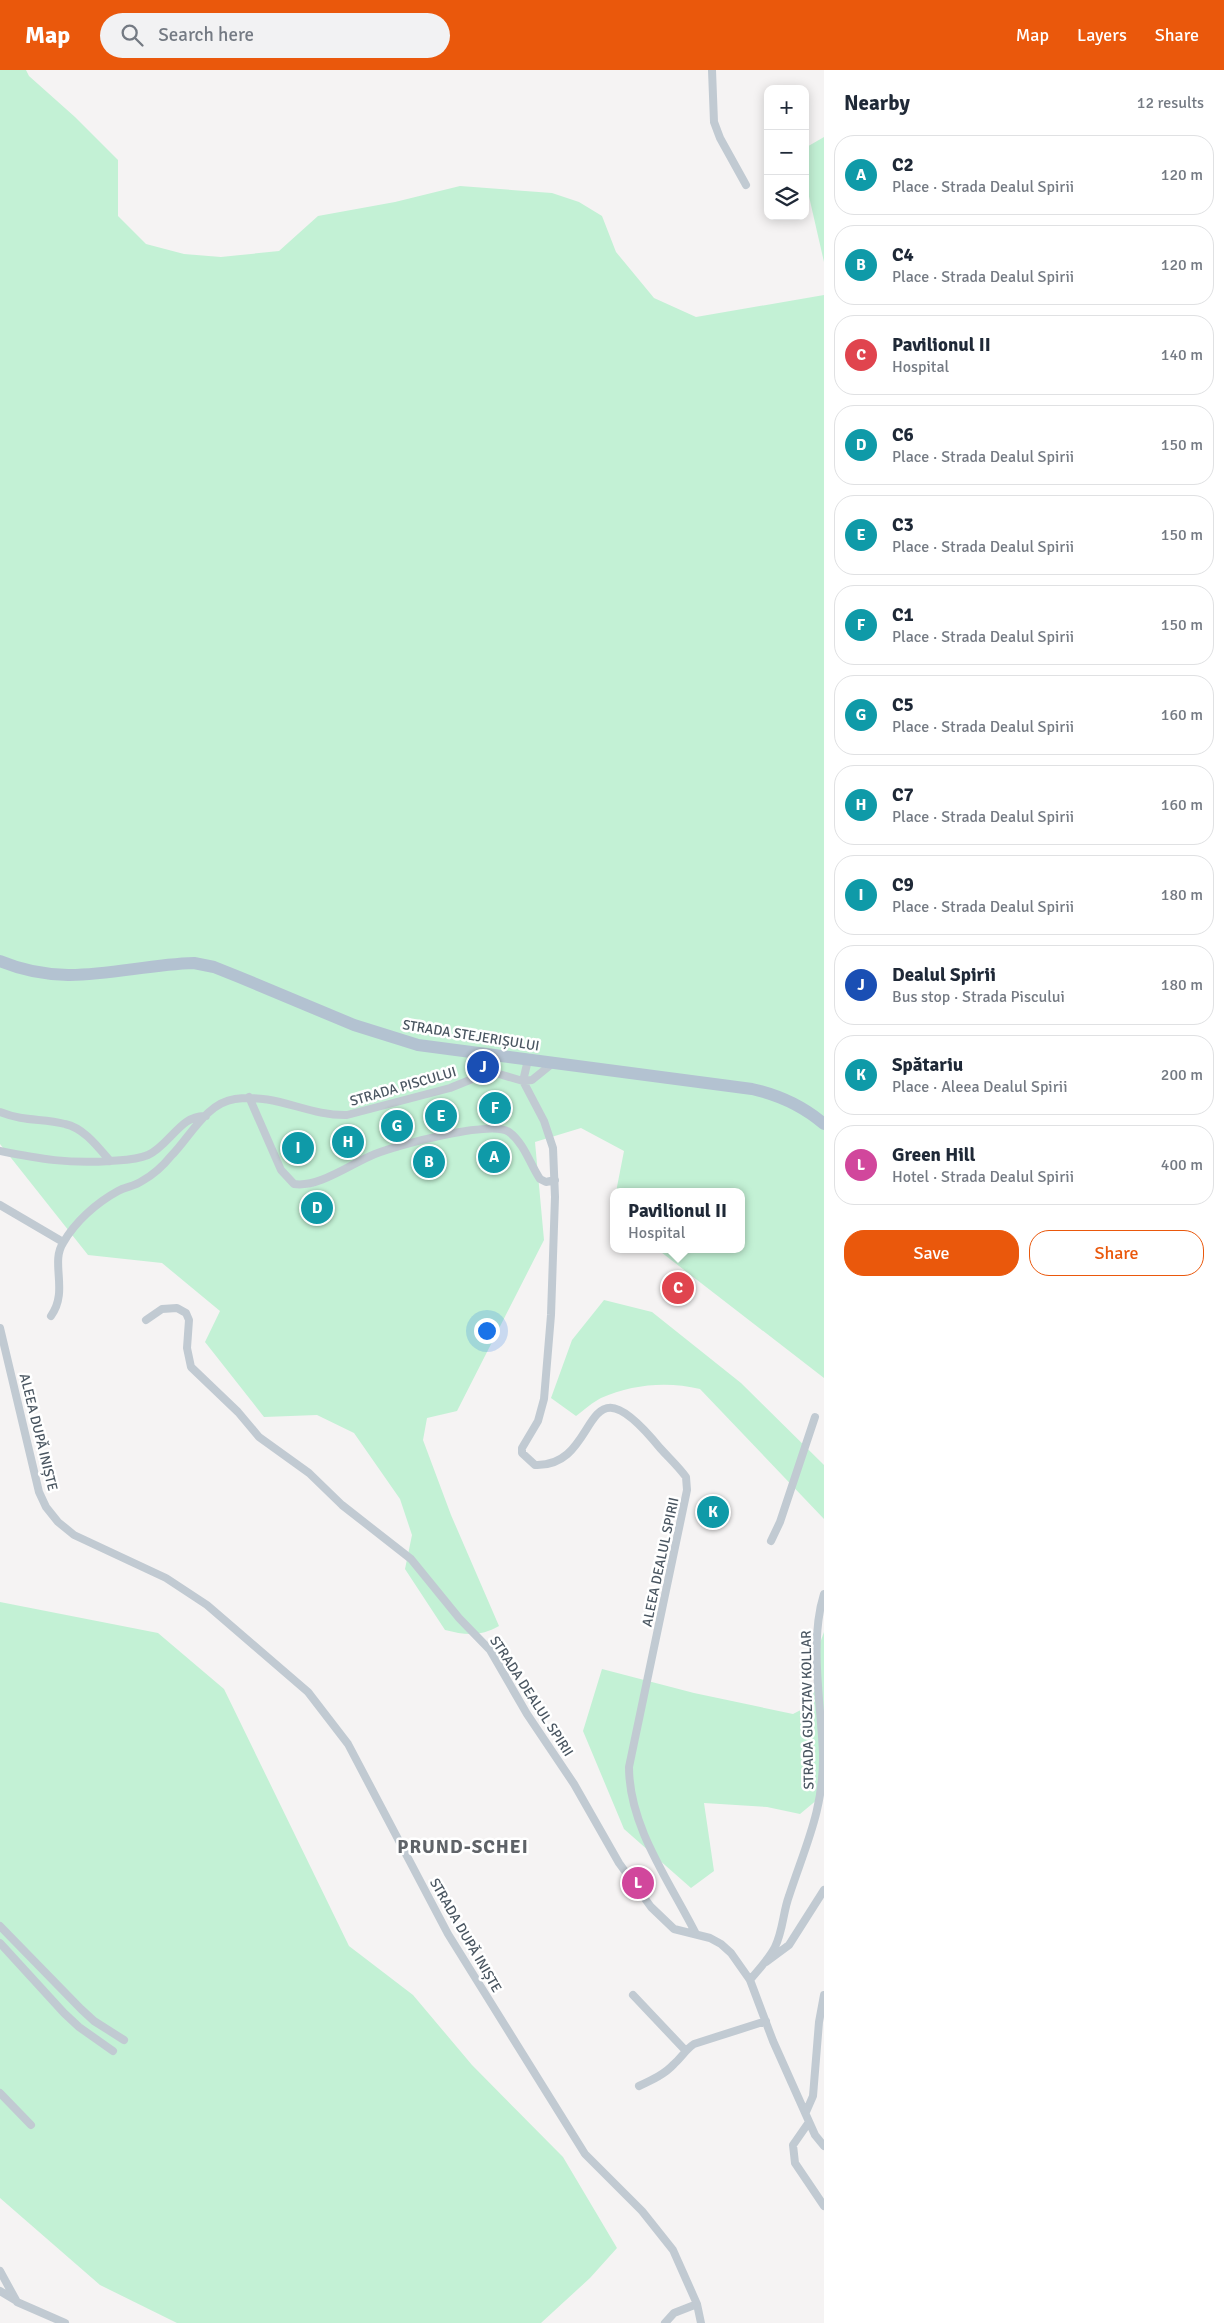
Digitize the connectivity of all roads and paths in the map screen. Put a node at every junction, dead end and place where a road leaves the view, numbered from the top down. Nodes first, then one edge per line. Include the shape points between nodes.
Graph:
1 (712, 70) edge
2 (746, 185) dead end
3 (0, 961) edge
4 (528, 1060) junction
5 (553, 1062) junction
6 (523, 1081) junction
7 (249, 1097) junction
8 (0, 1112) edge
9 (206, 1116) junction
10 (824, 1124) edge
11 (0, 1151) edge
12 (110, 1161) junction
13 (555, 1180) junction
14 (0, 1205) edge
15 (63, 1242) junction
16 (51, 1316) dead end
17 (146, 1320) dead end
18 (0, 1328) edge
19 (815, 1416) dead end
20 (771, 1542) dead end
21 (97, 1546) joint
22 (824, 1594) edge
23 (824, 1890) edge
24 (0, 1926) edge
25 (696, 1934) junction
26 (0, 1943) edge
27 (762, 1964) junction
28 (750, 1980) junction
29 (633, 1995) dead end
30 (824, 1995) edge
31 (766, 2021) junction
32 (124, 2040) dead end
33 (685, 2050) junction
34 (113, 2051) dead end
35 (639, 2086) dead end
36 (0, 2093) edge
37 (806, 2112) junction
38 (809, 2122) junction
39 (31, 2125) dead end
40 (824, 2146) edge
41 (824, 2206) edge
42 (0, 2271) edge
43 (0, 2291) edge
44 (17, 2302) junction
45 (697, 2304) junction
46 (65, 2323) edge
47 (665, 2323) edge
48 (701, 2323) edge

1 - 2 street via 714,122
3 - 4 main road, STRADA STEJERIȘULUI via 23,970 68,976 194,963 240,977 386,1037 418,1045
4 - 5 main road, STRADA STEJERIȘULUI
4 - 6 street
5 - 6 street via 532,1080
5 - 10 main road, STRADA STEJERIȘULUI via 752,1089 791,1101
6 - 7 street, STRADA PISCULUI via 487,1073 450,1088 347,1115 331,1116 273,1099
6 - 13 street, ALEEA DEALUL SPIRII via 544,1121 553,1148
7 - 9 street, STRADA PISCULUI via 219,1104
7 - 13 street via 281,1170 294,1184 311,1184 395,1146 486,1128 506,1130 521,1145 540,1179 546,1182
8 - 12 street via 25,1120 67,1124 78,1130
9 - 12 street via 188,1120 158,1150 146,1156
9 - 15 street, STRADA PISCULUI via 159,1169 142,1182 118,1190 101,1202
11 - 12 street via 79,1164
13 - 25 street, ALEEA DEALUL SPIRII via 551,1315 544,1399 538,1421 522,1453 535,1465 554,1462 572,1450 604,1408 614,1406 631,1415 686,1477 687,1490 629,1767 629,1789 635,1812
14 - 15 street
15 - 16 street via 60,1295
17 - 25 street, STRADA DEALUL SPIRII via 162,1309 177,1308 186,1313 191,1367 259,1437 309,1473 424,1573 459,1618 490,1650 620,1863 651,1907 674,1928
18 - 21 street, ALEEA DUPĂ INIȘTE via 39,1492 58,1522 74,1535
19 - 20 street
21 - 45 street, STRADA DUPĂ INIȘTE via 166,1578 207,1605 308,1692 330,1719 348,1744 448,1934 585,2154 642,2210 674,2250
22 - 27 street, STRADA GUSZTAV KOLLAR via 817,1650 823,1754 820,1807 789,1895 775,1948
23 - 27 street, STRADA GUSZTAV KOLLAR via 789,1945
24 - 32 street via 94,2021
25 - 28 street, STRADA DEALUL SPIRII via 721,1944
26 - 34 street via 64,2013
27 - 28 street, STRADA GUSZTAV KOLLAR
28 - 31 street, STRADA DEALUL SPIRII
29 - 33 street
30 - 37 street via 813,2096
31 - 33 street via 694,2044
31 - 37 street, STRADA DEALUL SPIRII
33 - 35 street via 661,2075
36 - 39 street
37 - 38 street, STRADA DEALUL SPIRII
38 - 40 street, STRADA DEALUL SPIRII
38 - 41 street via 793,2145 795,2163
42 - 44 street
43 - 44 street
44 - 46 street
45 - 47 street via 674,2313
45 - 48 street, STRADA DUPĂ INIȘTE

